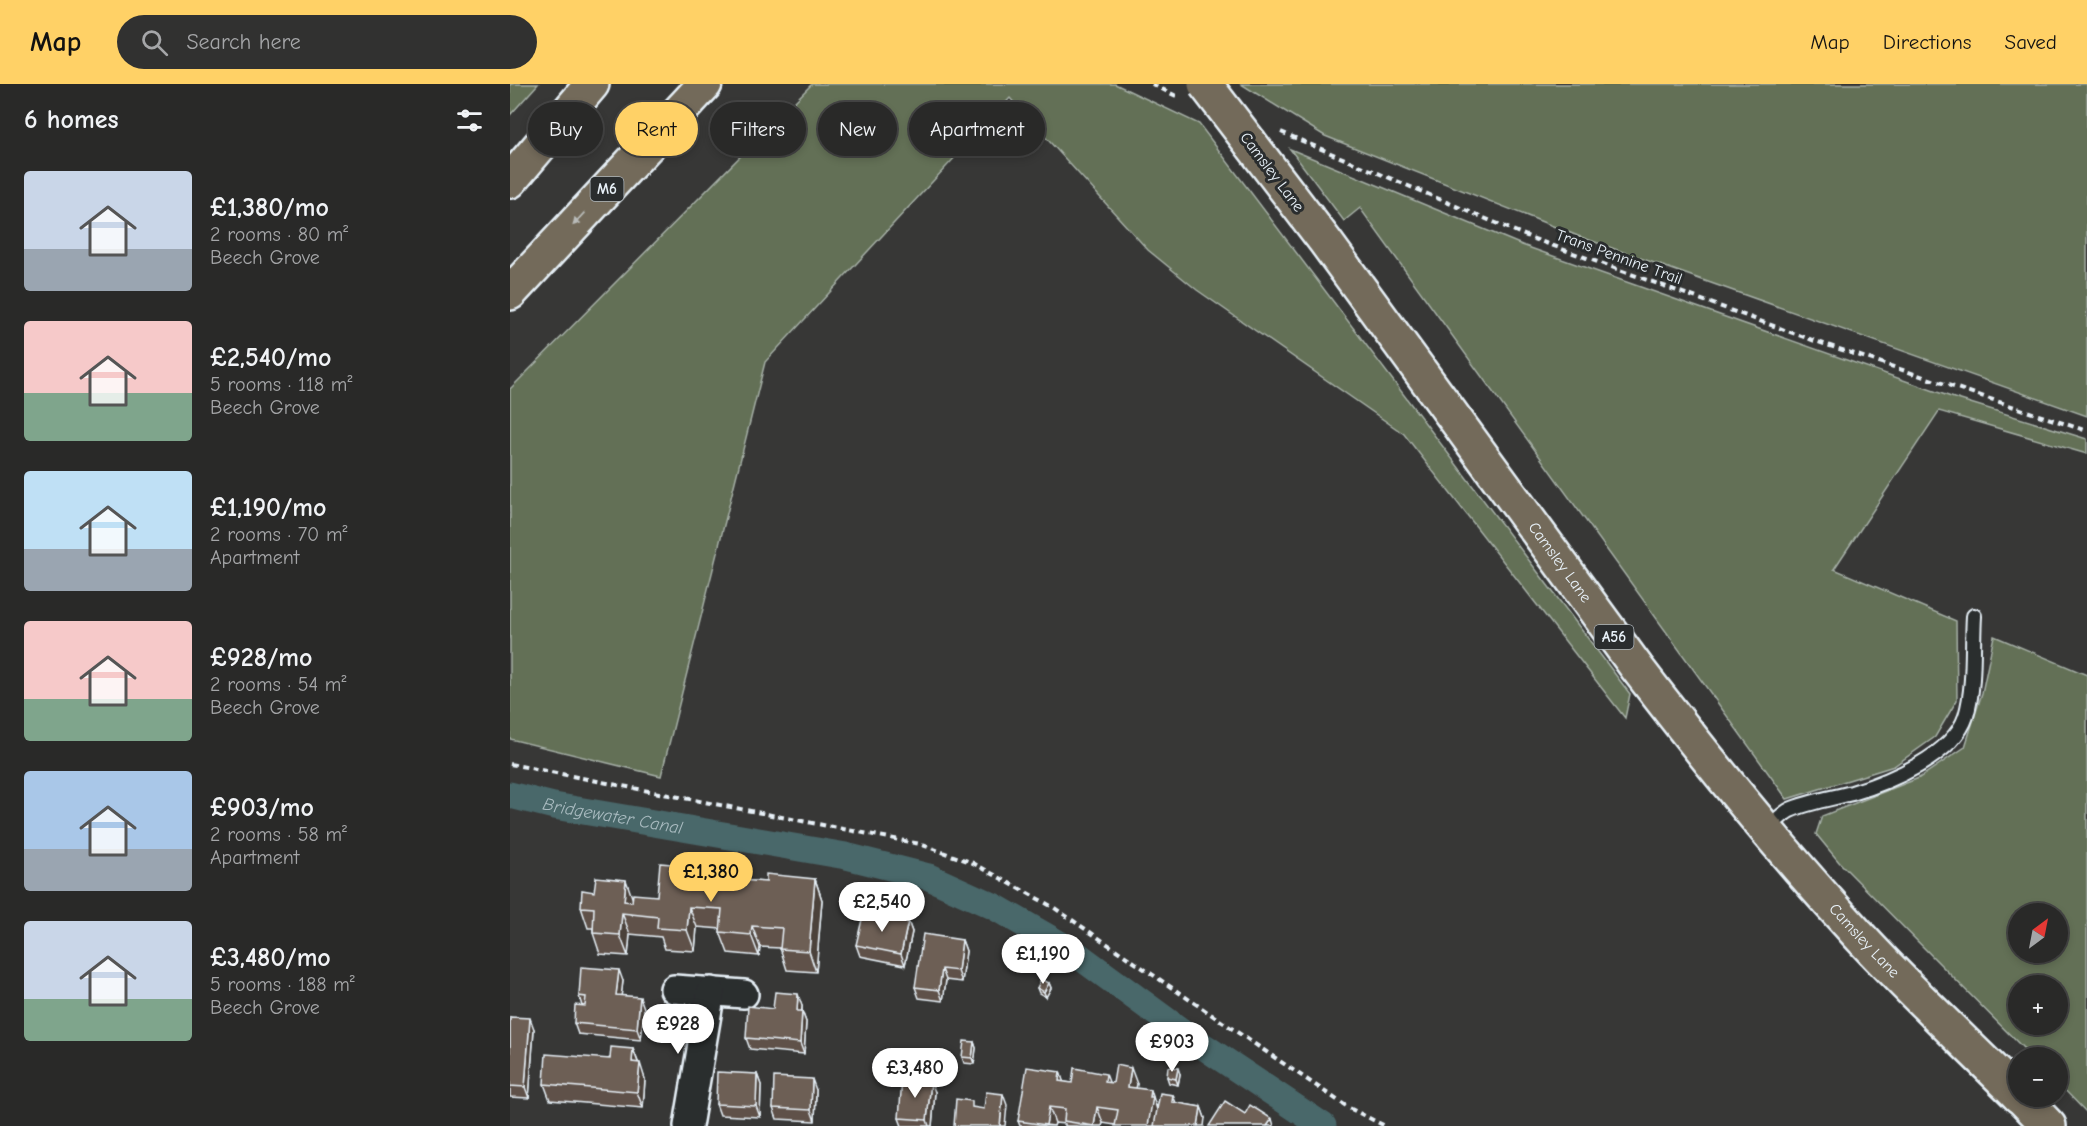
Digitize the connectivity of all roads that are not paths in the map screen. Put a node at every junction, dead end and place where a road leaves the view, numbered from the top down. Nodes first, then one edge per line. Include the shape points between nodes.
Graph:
1 (592, 84) edge
2 (705, 84) edge
3 (1197, 93) edge
4 (510, 181) edge
5 (510, 293) edge
6 (1974, 616) dead end
7 (1766, 830) junction
8 (674, 989) dead end
9 (711, 991) junction
10 (744, 994) dead end
11 (2008, 1085) edge
12 (2030, 1107) edge
13 (688, 1126) edge
14 (2049, 1126) edge

1 - 4 main road
2 -> 5 main road, M6
3 - 7 main road, Camsley Lane / A56, bridge via 1265,138 1325,242 1637,668
6 - 7 lane via 1966,717 1952,739 1935,755 1906,771 1872,787 1790,810
7 - 11 main road, Camsley Lane / A56 via 1844,919
8 - 9 street
9 - 10 street
9 - 13 street
12 - 14 main road, Camsley Lane / A56

